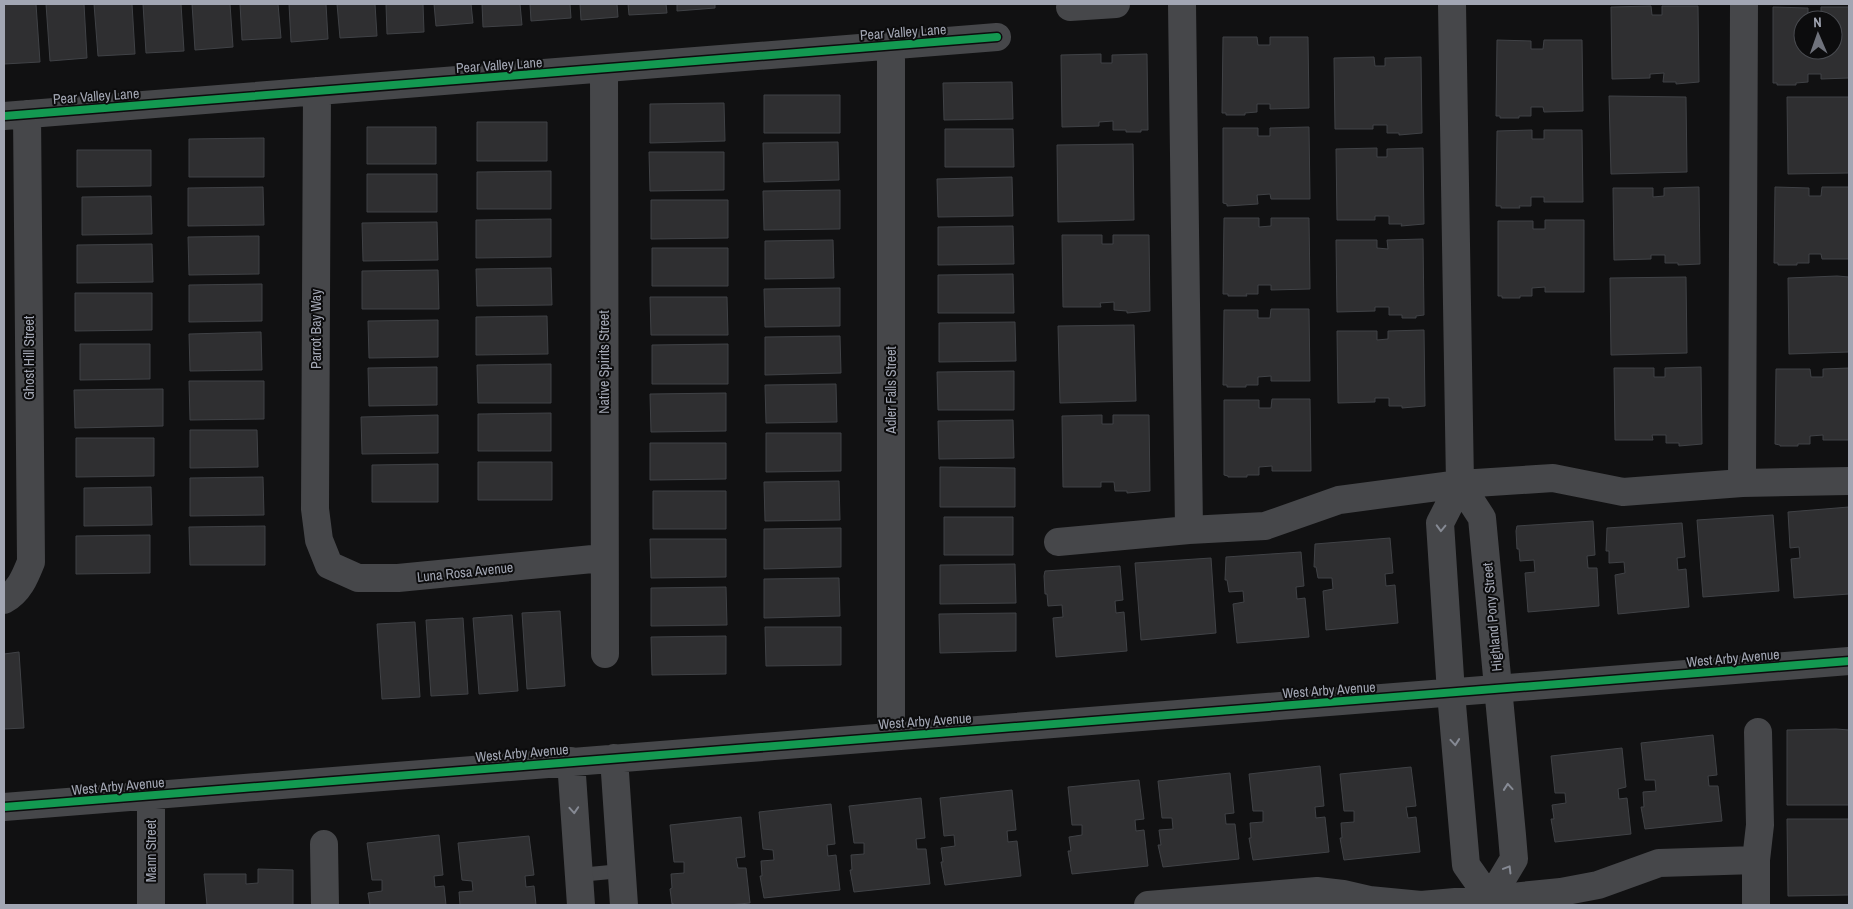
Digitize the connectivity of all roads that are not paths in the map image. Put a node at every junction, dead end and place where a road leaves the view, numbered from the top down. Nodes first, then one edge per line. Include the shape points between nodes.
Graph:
1 (1116, 4) edge
2 (1182, 4) edge
3 (1452, 4) edge
4 (1744, 4) edge
5 (1070, 7) dead end
6 (997, 37) dead end
7 (890, 45) junction
8 (604, 69) junction
9 (317, 91) junction
10 (16, 115) edge
11 (1849, 481) edge
12 (1742, 482) junction
13 (1460, 484) junction
14 (1189, 530) junction
15 (1058, 542) dead end
16 (603, 558) junction
17 (329, 565) joint
18 (7, 598) edge
19 (605, 654) dead end
20 (1849, 661) edge
21 (1498, 689) junction
22 (1450, 693) junction
23 (1758, 732) dead end
24 (891, 736) junction
25 (614, 758) junction
26 (571, 761) junction
27 (151, 796) junction
28 (4, 807) edge
29 (324, 844) dead end
30 (1756, 860) junction
31 (622, 872) junction
32 (579, 875) junction
33 (1490, 902) edge
34 (1221, 903) edge
35 (151, 905) edge
36 (325, 905) edge
37 (581, 905) edge
38 (624, 905) edge
39 (1148, 905) edge
40 (1756, 905) edge

1 - 5 street
2 - 14 street
3 - 13 street
4 - 12 street
6 - 7 street, Pear Valley Lane
7 - 8 street, Pear Valley Lane
7 - 24 street, Adler Falls Street
8 - 9 street, Pear Valley Lane
8 - 16 street, Native Spirits Street
9 - 10 street, Pear Valley Lane
9 - 17 street, Parrot Bay Way via 315,509 319,540
10 - 18 street, Ghost Hill Street via 31,562 24,580
11 - 12 street
12 - 13 street via 1622,492 1553,478
13 - 14 street via 1339,500 1265,526
13 - 21 street, Highland Pony Street via 1482,518
13 -> 22 street via 1440,522
14 - 15 street
16 - 17 street, Luna Rosa Avenue via 398,578 358,578
16 - 19 street, Native Spirits Street
20 - 21 street, West Arby Avenue
21 - 22 street, West Arby Avenue
33 -> 21 street, Highland Pony Street via 1514,859
22 - 24 street, West Arby Avenue
22 -> 33 street via 1466,864
23 - 30 street via 1760,825
24 - 25 street, West Arby Avenue
25 - 26 street, West Arby Avenue
25 - 31 street
26 - 27 street, West Arby Avenue
26 -> 32 street
27 - 28 street, West Arby Avenue
27 - 35 street, Mann Street
29 - 36 street
30 - 33 street via 1659,863 1598,885
30 - 40 street
31 - 32 lane
31 - 38 street
32 - 37 street
33 - 34 street via 1420,905 1317,891
34 - 39 street

